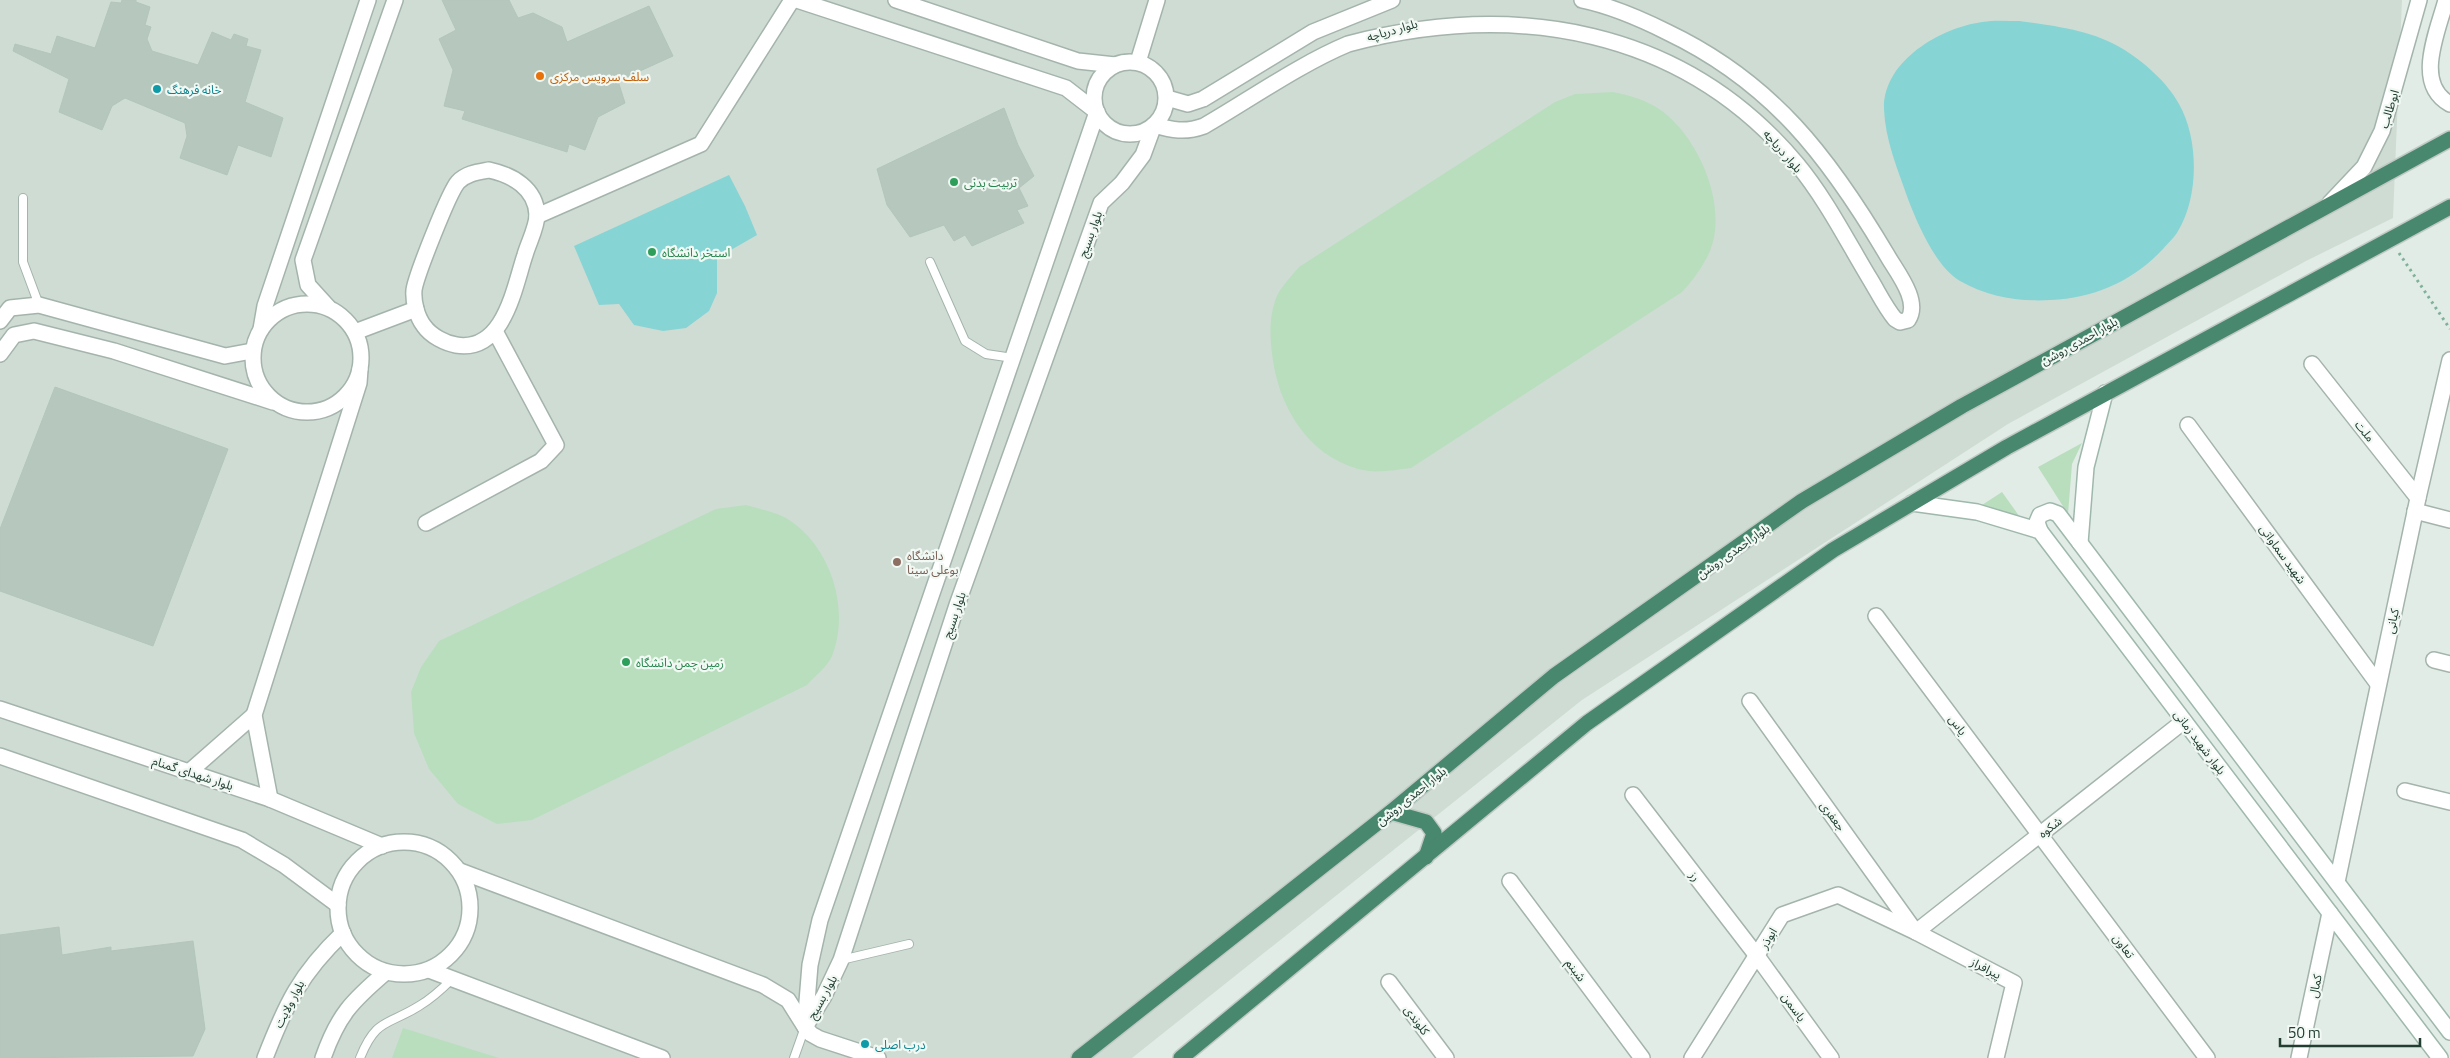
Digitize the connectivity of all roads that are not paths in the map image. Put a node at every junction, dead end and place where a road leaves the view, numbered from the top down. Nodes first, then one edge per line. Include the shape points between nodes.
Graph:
1 (368, 0) edge
2 (395, 0) edge
3 (792, 0) edge
4 (797, 0) edge
5 (896, 0) edge
6 (1157, 0) edge
7 (1392, 0) edge
8 (1582, 0) edge
9 (2419, 0) edge
10 (2446, 0) edge
11 (1138, 62) junction
12 (1115, 65) junction
13 (1167, 98) junction
14 (2450, 104) edge
15 (1097, 112) junction
16 (1154, 125) junction
17 (2450, 139) edge
18 (22, 198) dead end
19 (2330, 204) junction
20 (2450, 207) edge
21 (537, 216) junction
22 (930, 262) dead end
23 (39, 305) junction
24 (328, 307) junction
25 (416, 310) junction
26 (0, 321) edge
27 (261, 328) junction
28 (495, 331) junction
29 (355, 332) junction
30 (252, 351) junction
31 (0, 354) edge
32 (1013, 358) junction
33 (2450, 360) edge
34 (2312, 364) dead end
35 (360, 369) junction
36 (2106, 394) junction
37 (275, 403) junction
38 (2188, 425) dead end
39 (1912, 503) junction
40 (2417, 505) junction
41 (2450, 520) edge
42 (426, 523) dead end
43 (2040, 531) junction
44 (2080, 543) junction
45 (1876, 616) dead end
46 (2434, 660) dead end
47 (2450, 664) edge
48 (2378, 684) junction
49 (1750, 701) dead end
50 (0, 709) edge
51 (254, 714) junction
52 (2184, 721) junction
53 (0, 756) edge
54 (189, 772) junction
55 (2405, 791) dead end
56 (1633, 795) dead end
57 (270, 799) junction
58 (2450, 802) edge
59 (1392, 812) junction
60 (2040, 834) junction
61 (382, 846) junction
62 (1426, 858) junction
63 (460, 871) junction
64 (1510, 882) dead end
65 (2337, 882) junction
66 (338, 905) junction
67 (2330, 913) junction
68 (1916, 932) junction
69 (342, 933) junction
70 (909, 944) dead end
71 (1757, 956) junction
72 (841, 960) junction
73 (429, 970) junction
74 (386, 972) junction
75 (453, 978) junction
76 (1389, 982) dead end
77 (804, 1027) junction
78 (2449, 1027) edge
79 (1081, 1056) edge
80 (265, 1058) edge
81 (323, 1058) edge
82 (360, 1058) edge
83 (662, 1058) edge
84 (794, 1058) edge
85 (878, 1058) edge
86 (1181, 1058) edge
87 (1446, 1058) edge
88 (1642, 1058) edge
89 (1692, 1058) edge
90 (1831, 1058) edge
91 (1996, 1058) edge
92 (2207, 1058) edge
93 (2299, 1058) edge
94 (2440, 1058) edge

1 - 27 street via 264,306
2 - 24 street via 303,260 308,285
3 - 21 street via 701,144
4 - 15 street via 1066,88
5 - 12 street via 1078,61
6 - 11 street
7 - 13 street via 1313,32 1202,99 1188,104
8 - 16 street, بلوار دریاچه via 1646,21 1701,48 1730,67 1773,103 1824,160 1876,236 1910,297 1913,309 1908,320 1900,322 1895,319 1798,166 1733,99 1661,53 1585,24 1500,12 1418,22 1371,35 1325,55 1189,132
9 - 19 street, ابوطالب via 2382,131 2364,167
10 - 14 street via 2430,60 2431,82 2442,100
11 - 12 street
11 - 13 street via 1158,75
12 - 15 street via 1099,80 1095,90
13 - 16 street
15 - 16 street via 1108,125 1122,133 1134,134
15 - 32 street, بلوار بسیج
16 - 72 street, بلوار بسیج via 1143,155 1122,183 1101,203 957,605
17 - 19 highway, بلوار احمدی روشن
18 - 23 lane via 23,262
19 - 59 highway, بلوار احمدی روشن via 1962,406 1802,501 1554,676
20 - 36 highway
21 - 25 street via 527,189 509,174 489,170 472,173 459,182 448,197 414,290
21 - 28 street via 507,311
22 - 32 lane via 965,341 986,354
23 - 26 street via 10,308
23 - 30 street via 225,356
24 - 27 street via 290,306 274,314
24 - 29 street via 344,318
25 - 28 street via 425,327 444,342 473,345
25 - 29 street
27 - 30 street
28 - 42 street via 556,445 541,461
29 - 35 street via 361,350
30 - 37 street via 257,380
31 - 37 street via 14,335 34,331 114,351
32 - 77 street, بلوار بسیج via 820,920 810,965
33 - 40 street, کیانی
34 - 40 street, ملت
35 - 37 street via 354,386 343,400 327,409 310,413 292,411
35 - 51 street via 359,383
36 - 39 highway
36 - 44 street via 2086,467
38 - 48 street, شهید سماواتی
39 - 43 street via 1977,512
39 - 62 highway via 1833,550 1587,723
40 - 41 street
40 - 48 street, کیانی
43 - 44 street, بلوار شهید زمانی via 2037,522 2040,514 2050,510 2058,514
43 - 52 street, بلوار شهید زمانی
44 - 65 street, بلوار شهید زمانی
45 - 60 street, یاس
46 - 47 street
48 - 65 street, کیانی
49 - 68 street, جعفری
50 - 54 street, بلوار شهدای گمنام
51 - 54 street
51 - 57 street
52 - 60 street, شکوه
52 - 67 street, بلوار شهید زمانی
53 - 66 street via 242,840 284,865
54 - 57 street, بلوار شهدای گمنام
55 - 58 street
56 - 71 street, رز
57 - 61 street, بلوار شهدای گمنام
59 - 62 highway via 1426,822 1434,833
59 - 79 highway, بلوار احمدی روشن
60 - 68 street, شکوه
60 - 92 street, تعاون
61 - 63 street via 411,842 430,847
61 - 66 street via 358,860 346,876
62 - 86 highway
63 - 73 street via 469,892 470,914 465,936 452,954
63 - 77 street via 772,989 788,1000
64 - 88 street, شبنم
65 - 78 street, بلوار شهید زمانی
66 - 69 street
67 - 93 street, کمال
67 - 94 street, بلوار شهید زمانی
68 - 71 street, ابوذر via 1838,895 1782,915
68 - 91 street, پیرافراز via 2014,983
69 - 74 street via 368,964
69 - 80 street, بلوار ولایت via 308,969 296,987
70 - 72 lane
71 - 89 street, ابوذر
71 - 90 street, یاسمن
72 - 77 street, بلوار بسیج via 824,996
73 - 74 street via 406,975
73 - 75 street
74 - 81 street via 348,1007
75 - 82 lane via 419,1007 388,1020 376,1029
75 - 83 street
76 - 87 street, کلوندی
77 - 84 lane
77 - 85 street via 820,1039

